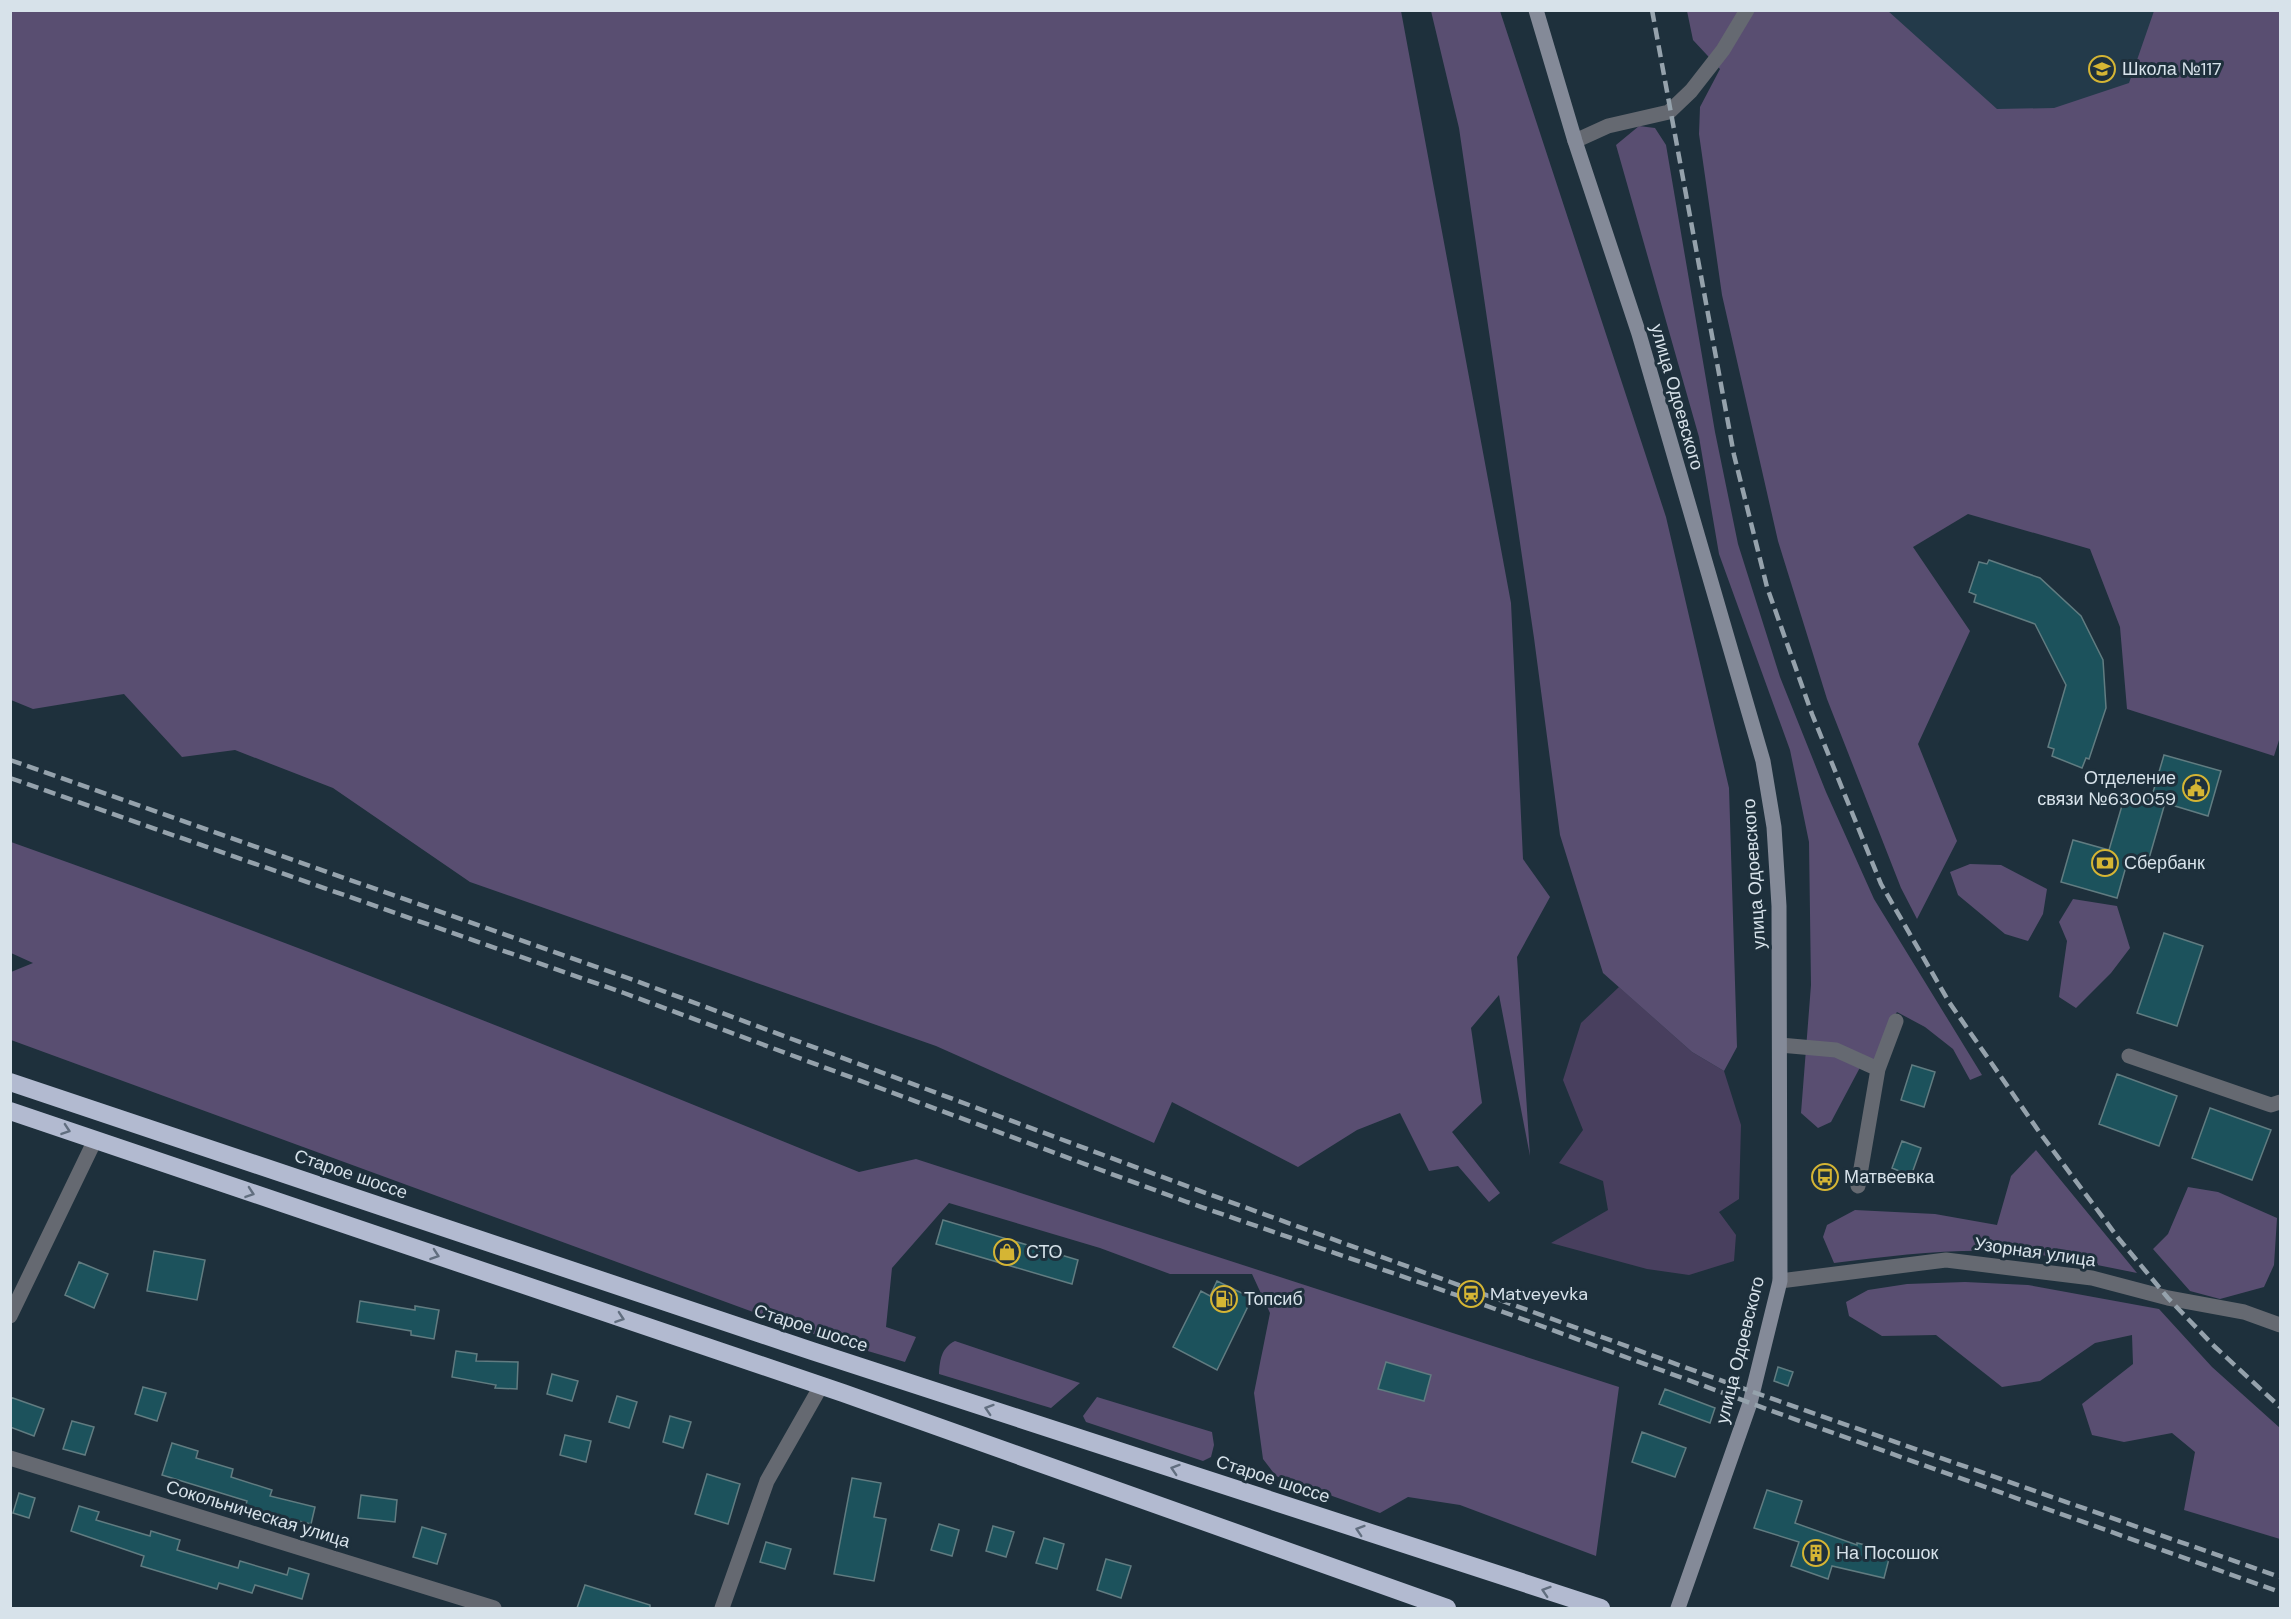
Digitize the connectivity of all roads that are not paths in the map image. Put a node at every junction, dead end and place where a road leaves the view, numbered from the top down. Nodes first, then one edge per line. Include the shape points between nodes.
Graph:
1 (1536, 10) edge
2 (1747, 10) edge
3 (1575, 141) junction
4 (1896, 1022) dead end
5 (1780, 1045) junction
6 (2129, 1056) dead end
7 (1878, 1069) junction
8 (10, 1082) edge
9 (2280, 1102) edge
10 (10, 1111) edge
11 (95, 1140) junction
12 (1858, 1186) dead end
13 (1780, 1281) junction
14 (10, 1316) edge
15 (2280, 1325) edge
16 (821, 1386) junction
17 (10, 1458) edge
18 (494, 1608) edge
19 (722, 1608) edge
20 (1447, 1608) edge
21 (1601, 1608) edge
22 (1678, 1608) edge

1 - 3 street, улица Одоевского
2 - 3 street via 1723,50 1669,112 1608,126
3 - 5 street, улица Одоевского via 1639,334 1763,761 1774,827 1779,906
4 - 7 street
5 - 7 street via 1836,1050
5 - 13 street, улица Одоевского
6 - 9 street via 2271,1105
7 - 12 street
21 -> 8 highway, Старое шоссе via 824,1355
10 -> 11 highway
11 - 14 street
11 -> 16 highway
13 - 15 street, Узорная улица via 1946,1260 2092,1278 2244,1312
13 - 22 street, улица Одоевского via 1754,1392
16 - 19 street via 767,1481
16 - 20 highway
17 - 18 street, Сокольническая улица

